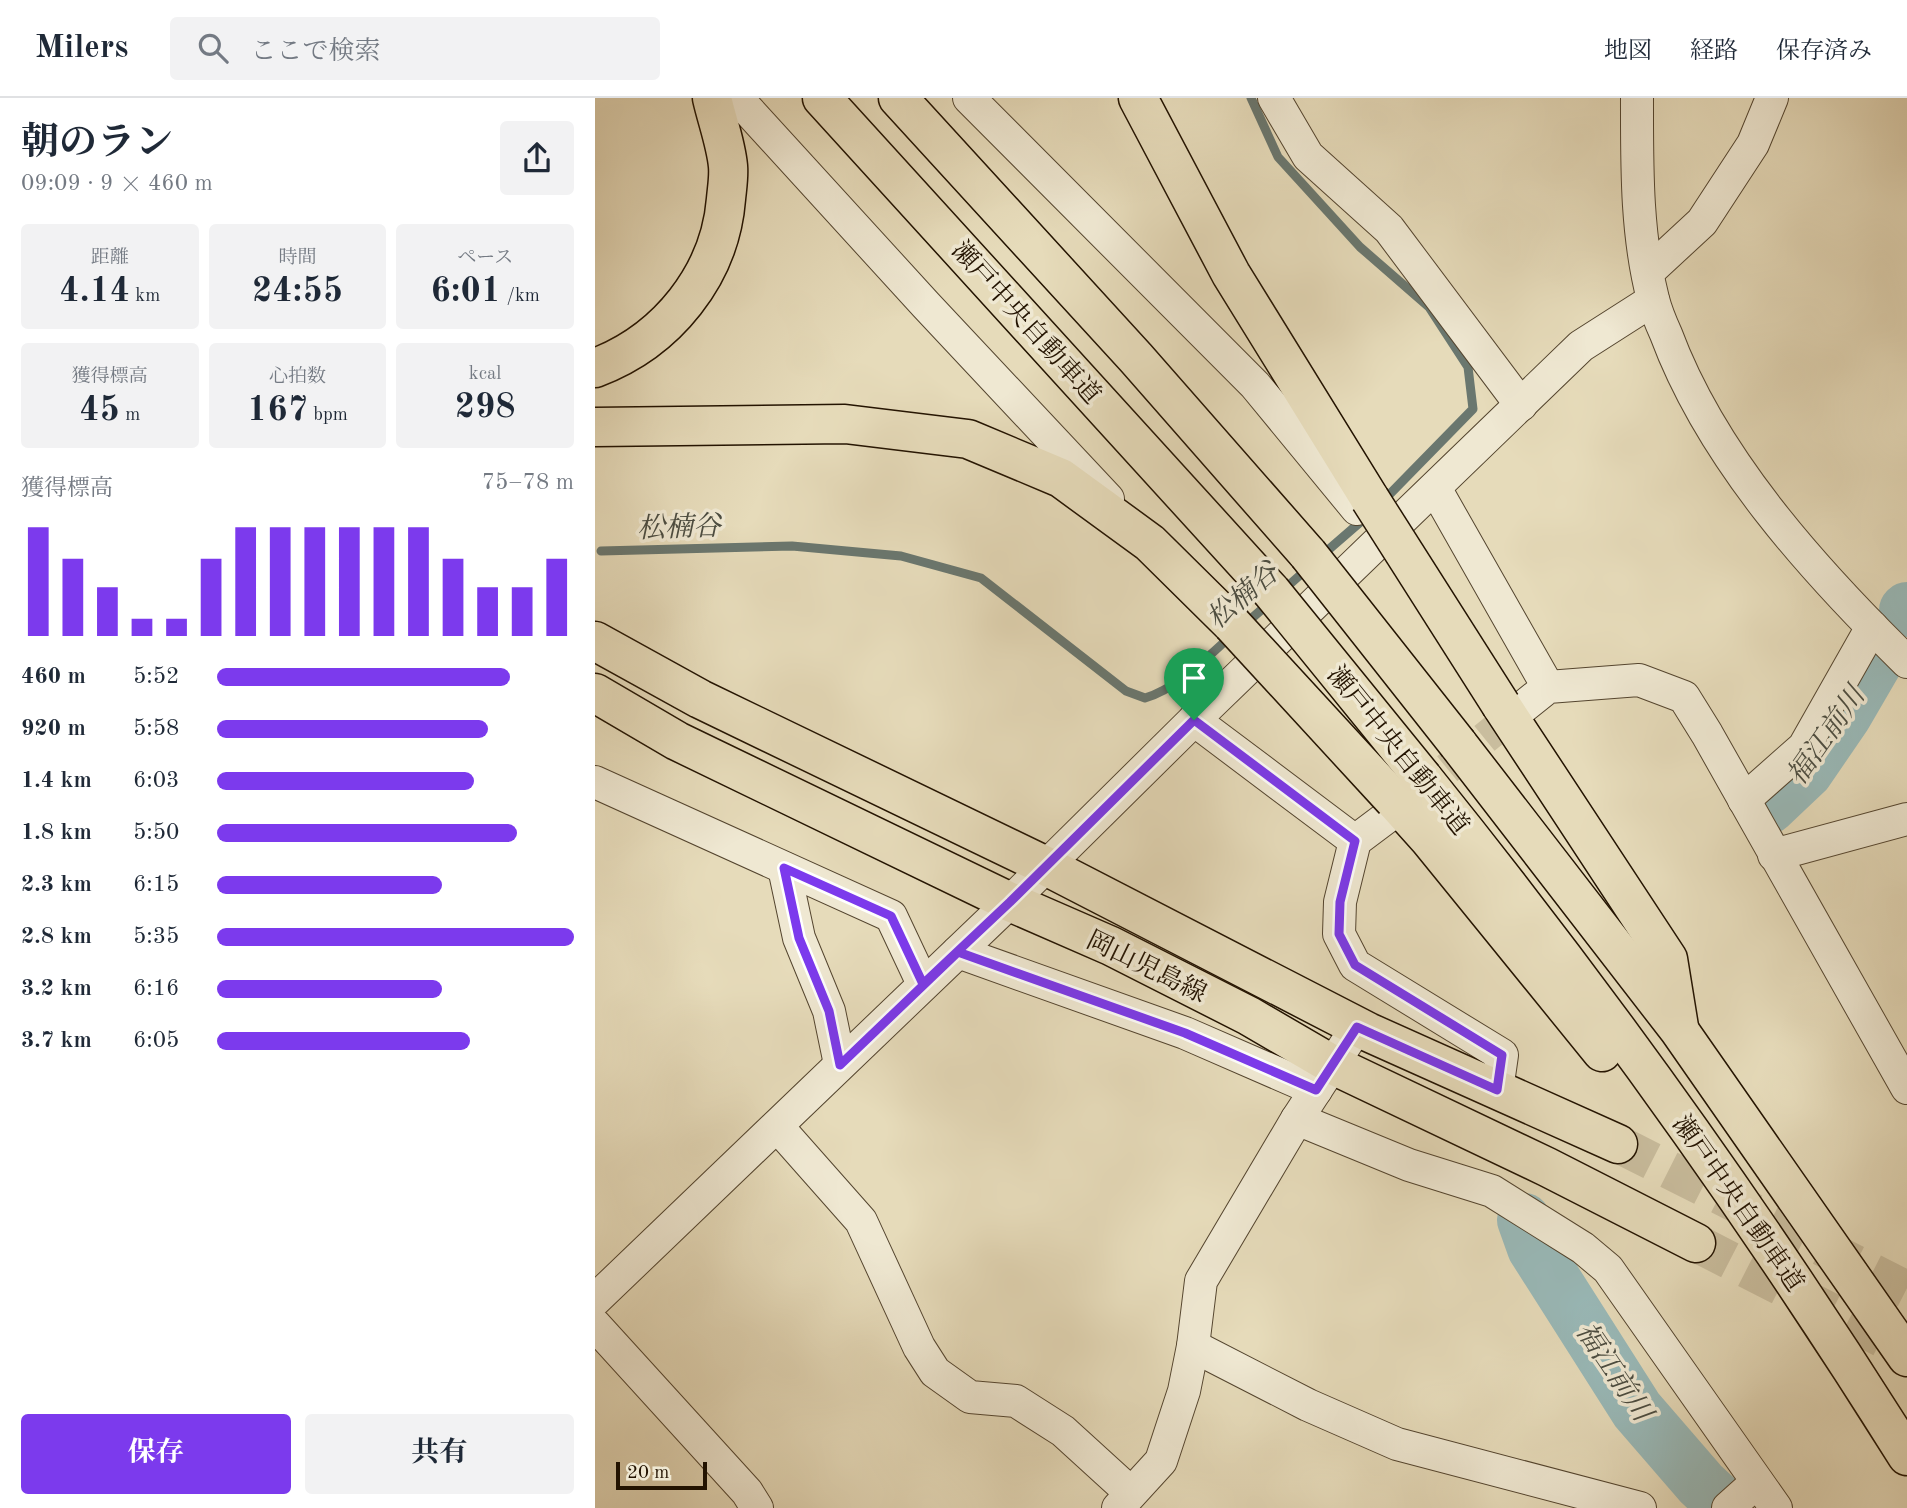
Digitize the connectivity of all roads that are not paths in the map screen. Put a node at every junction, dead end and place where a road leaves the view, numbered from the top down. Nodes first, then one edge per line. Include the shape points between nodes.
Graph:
1 (712, 98) edge
2 (737, 98) edge
3 (822, 98) edge
4 (898, 98) edge
5 (969, 98) edge
6 (1138, 98) edge
7 (1274, 98) edge
8 (1637, 98) edge
9 (1772, 98) edge
10 (1651, 286) junction
11 (595, 368) edge
12 (1521, 405) junction
13 (595, 427) edge
14 (1435, 488) junction
15 (1364, 504) junction
16 (1150, 543) junction
17 (1872, 627) junction
18 (595, 641) edge
19 (1907, 662) edge
20 (1548, 687) junction
21 (595, 693) edge
22 (1512, 706) junction
23 (1194, 720) junction
24 (595, 782) edge
25 (1401, 798) junction
26 (1745, 800) junction
27 (1907, 819) edge
28 (1355, 841) junction
29 (1774, 855) junction
30 (1046, 866) junction
31 (784, 868) junction
32 (1010, 902) junction
33 (958, 952) junction
34 (923, 984) junction
35 (1357, 1027) junction
36 (1679, 1030) junction
37 (840, 1065) junction
38 (1325, 1078) junction
39 (1907, 1088) edge
40 (1497, 1090) junction
41 (1297, 1119) junction
42 (777, 1126) junction
43 (1618, 1144) tunnel mouth
44 (1696, 1244) tunnel mouth
45 (595, 1300) edge
46 (595, 1325) edge
47 (1193, 1346) junction
48 (1907, 1357) edge
49 (1907, 1457) edge
50 (1740, 1497) edge
51 (1125, 1501) edge
52 (757, 1508) edge
53 (1640, 1508) edge
54 (1776, 1508) edge

1 - 11 main road via 729,167 724,223 709,268 690,298 658,332
2 - 16 street
3 - 25 main road, 瀬戸中央自動車道, bridge via 1271,590
4 - 36 main road, 瀬戸中央自動車道, bridge via 1308,554
5 - 15 street via 1255,385
6 - 15 main road via 1231,274
7 - 12 street via 1308,156 1389,229
8 - 10 street via 1637,177
9 - 10 street via 1753,144 1702,222
10 - 12 street
10 - 17 street via 1680,372 1744,479
12 - 14 street
13 - 16 main road via 845,424 968,439 1061,478
14 - 20 street
14 - 23 street
15 - 22 main road, bridge
16 - 25 main road, bridge
17 - 19 street
17 - 26 street via 1804,747
18 - 30 main road, 岡山児島線 via 700,699
20 - 22 street
20 - 26 street via 1639,680 1684,697
21 - 32 main road, 岡山児島線 via 677,741
22 - 36 main road via 1668,959
23 - 28 street
23 - 30 street
24 - 31 street
25 - 28 street
25 - 49 main road via 1438,850 1836,1343
26 - 29 street
27 - 29 street
28 - 40 street via 1340,902 1339,934 1355,965 1502,1055
29 - 39 street
30 - 32 street
30 - 35 main road, 岡山児島線
31 - 34 street via 891,916
31 - 37 street via 799,938 829,1011
32 - 33 street
32 - 38 main road, 岡山児島線 via 1111,946 1249,1016
33 - 34 street
33 - 38 street
34 - 37 street
35 - 38 street
35 - 40 main road, 岡山児島線
36 - 48 main road, 瀬戸中央自動車道
37 - 42 street
38 - 41 street
38 - 44 main road, 岡山児島線 via 1547,1167
40 - 43 main road, 岡山児島線
41 - 47 street via 1201,1281
41 - 50 street via 1409,1165 1492,1191 1608,1269
42 - 45 street
42 - 51 street via 861,1221 935,1372 969,1397 1016,1401 1063,1431
46 - 52 street
47 - 51 street via 1161,1461
47 - 53 street via 1397,1444
50 - 54 street

